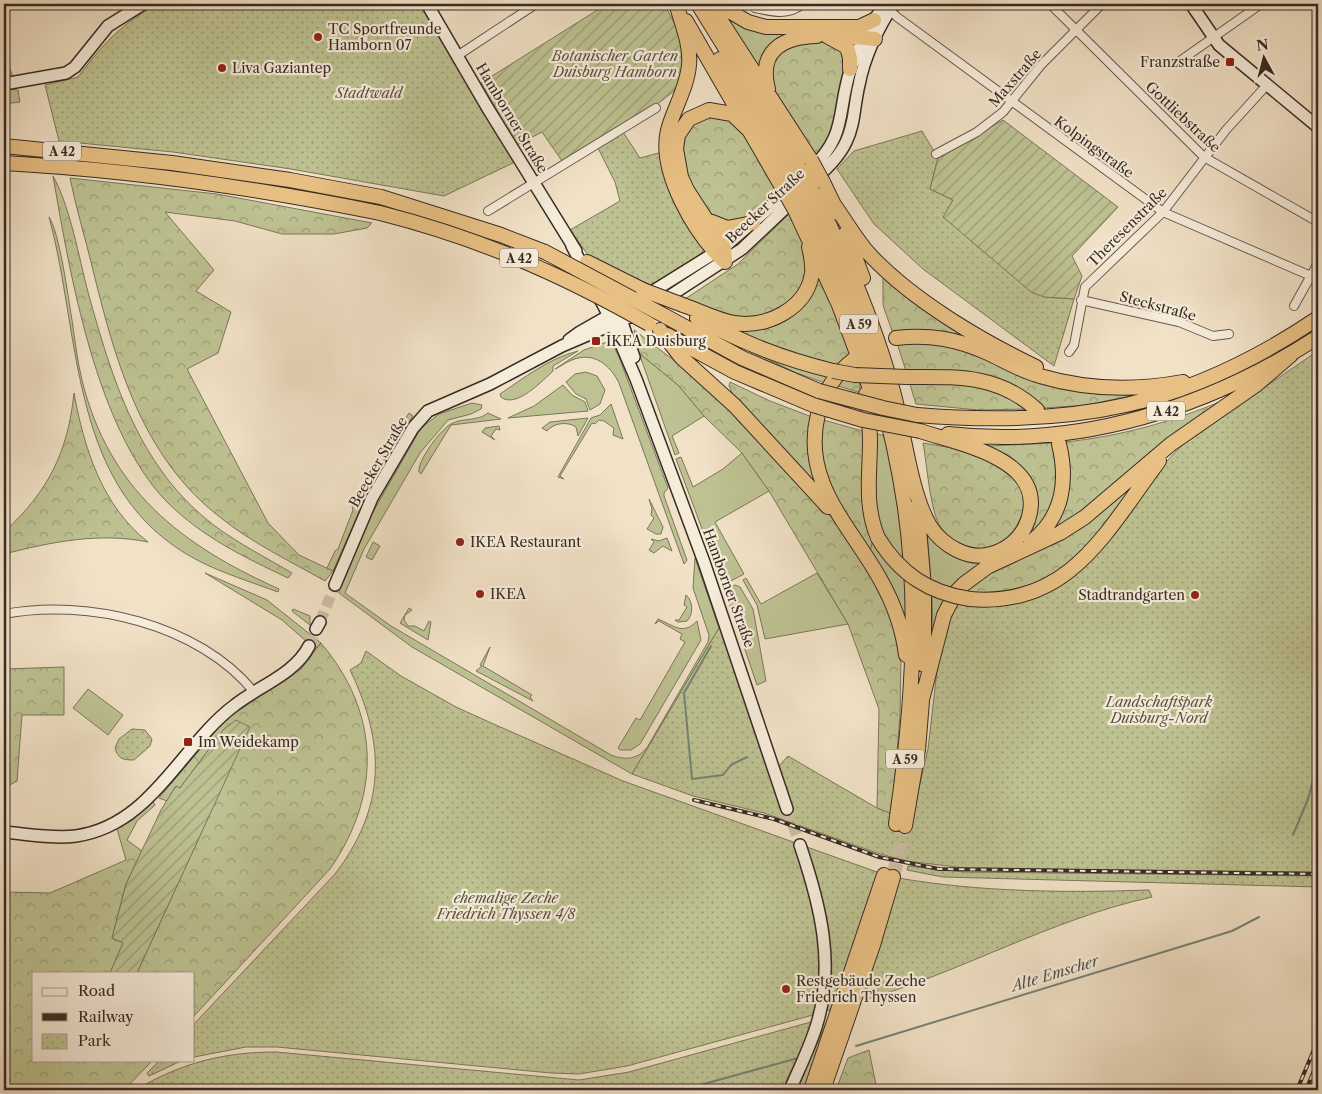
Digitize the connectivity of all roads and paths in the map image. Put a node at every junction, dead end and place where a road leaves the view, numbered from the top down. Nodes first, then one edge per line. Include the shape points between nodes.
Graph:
1 (143, 4) edge
2 (427, 4) edge
3 (536, 4) edge
4 (679, 4) edge
5 (698, 4) edge
6 (710, 4) edge
7 (717, 4) edge
8 (803, 4) edge
9 (1050, 4) edge
10 (1102, 4) edge
11 (1191, 4) edge
12 (1261, 4) edge
13 (887, 5) edge
14 (755, 8) dead end
15 (1076, 30) junction
16 (868, 31) junction
17 (827, 36) junction
18 (1213, 37) junction
19 (457, 56) junction
20 (1177, 63) dead end
21 (850, 69) junction
22 (10, 84) edge
23 (1266, 86) junction
24 (769, 95) junction
25 (1011, 101) junction
26 (656, 108) dead end
27 (1318, 127) edge
28 (752, 133) junction
29 (11, 147) edge
30 (936, 154) dead end
31 (1204, 157) junction
32 (4, 163) edge
33 (797, 174) junction
34 (534, 185) junction
35 (809, 196) junction
36 (835, 206) junction
37 (488, 211) dead end
38 (1163, 212) junction
39 (706, 220) junction
40 (1318, 222) edge
41 (753, 223) junction
42 (808, 234) junction
43 (545, 252) junction
44 (722, 254) junction
45 (1318, 263) edge
46 (1311, 276) junction
47 (1081, 300) junction
48 (680, 306) junction
49 (1294, 306) dead end
50 (1318, 318) edge
51 (616, 319) junction
52 (654, 327) junction
53 (1229, 334) dead end
54 (1318, 337) edge
55 (896, 338) dead end
56 (1069, 352) dead end
57 (1290, 355) junction
58 (884, 361) junction
59 (858, 364) junction
60 (1217, 376) junction
61 (1085, 386) junction
62 (1037, 410) dead end
63 (920, 431) junction
64 (1186, 432) junction
65 (1059, 444) dead end
66 (901, 451) junction
67 (845, 526) junction
68 (1016, 553) junction
69 (335, 585) tunnel mouth
70 (4, 614) edge
71 (309, 646) tunnel mouth
72 (254, 692) junction
73 (916, 695) junction
74 (787, 809) tunnel mouth
75 (900, 825) tunnel mouth
76 (4, 832) edge
77 (800, 845) tunnel mouth
78 (790, 1090) edge
79 (811, 1090) edge
80 (823, 1090) edge

1 - 22 street via 108,26 76,67 47,78
2 - 19 street, Hamborner Straße
3 - 19 street
4 - 28 highway
4 - 33 highway, A 59
4 - 44 highway via 689,66 668,131 668,166 679,197
5 - 33 highway, A 59
6 - 24 highway
7 - 16 highway via 736,16 766,27
8 - 14 street via 778,13
9 - 15 street, Gottliebstraße
10 - 15 street, Maxstraße
11 - 18 street
12 - 18 street
13 - 16 street, Beecker Straße
13 - 16 street, Beecker Straße
13 - 25 street, Kolpingstraße
15 - 25 street, Maxstraße
15 - 31 street, Gottliebstraße
16 - 17 highway
16 - 21 street, Beecker Straße
16 - 44 street, Beecker Straße via 854,122 841,152 742,249
17 - 21 highway via 846,48
17 - 24 highway via 798,37 778,45 766,66
18 - 20 street
18 - 23 street
19 - 34 street, Hamborner Straße
21 - 41 street, Beecker Straße via 839,128 830,149
23 - 27 street
23 - 31 street, Theresenstraße
24 - 33 highway
25 - 30 street, Maxstraße via 1003,112 977,132
25 - 38 street, Kolpingstraße
26 - 34 street
28 - 33 highway
28 - 39 highway via 732,114 719,110 699,113 683,126 676,149 678,165 687,190
29 - 43 highway, A 42 via 107,155 290,180 381,197
31 - 38 street, Theresenstraße
31 - 40 street, Gottliebstraße
32 - 52 highway, A 42, bridge via 110,172 293,196 380,214 445,231 527,261
33 - 35 highway, A 59, bridge
33 - 35 highway, bridge
34 - 37 street
34 - 51 street, Hamborner Straße
35 - 36 highway
35 - 42 highway
35 - 58 highway, A 59 via 848,263
35 - 66 highway, A 59 via 855,313
36 - 58 highway via 861,271 885,350
36 - 61 highway via 870,255 916,295 1025,361
38 - 46 street, Kolpingstraße
38 - 47 street, Theresenstraße via 1085,287
39 - 41 highway via 727,228
39 - 44 highway
41 - 44 street, Beecker Straße
42 - 48 highway via 812,262 808,285 792,307 779,317 764,322 735,323
42 - 59 highway via 840,305
43 - 48 highway, bridge via 587,262
43 - 60 highway, A 42, bridge via 742,358 819,391 917,415 1026,420 1078,414 1161,397
44 - 51 street, Beecker Straße
45 - 46 street
46 - 49 street
47 - 53 street, Steckstraße via 1179,322 1213,336
47 - 56 street, Theresenstraße via 1074,345
48 - 62 highway, bridge via 744,343 803,364 855,375 988,381 1014,392
50 - 60 highway, A 42 via 1287,339
51 - 69 street, Beecker Straße via 490,384 428,411 401,447 368,507
51 - 74 street, Hamborner Straße via 704,562
52 - 63 highway, A 42, bridge via 736,372 813,405 864,420
52 - 67 highway via 734,406
54 - 57 highway, A 42
55 - 61 highway via 919,335 964,343 1038,376
57 - 63 highway, A 42 via 1251,377 1188,404 1102,427 1004,436
57 - 64 highway via 1256,385
58 - 66 highway, A 59
59 - 64 highway, bridge via 870,441 869,508 878,538 888,554 914,579 941,592 970,599 984,601 1021,596 1064,577 1096,546 1161,459
59 - 66 highway
59 - 67 highway via 831,384 821,403 814,441 821,481
60 - 61 highway via 1132,389
63 - 66 highway via 984,452 1016,470 1023,478 1030,499 1023,531 1007,547 986,555 954,549 926,517
64 - 68 highway via 1085,517 1060,534
65 - 68 highway via 1064,476 1058,508 1041,534
66 - 73 highway, A 59
67 - 73 highway via 877,574 896,614
68 - 73 highway via 975,575 956,592
70 - 72 street via 57,609 91,611 134,620 186,640 245,681
71 - 72 street via 299,662
72 - 76 street via 214,724 152,795 118,821 77,836
73 - 75 highway, A 59 via 918,750
77 - 78 street via 821,912 825,982 817,1026
79 - 80 highway via 888,876 873,945

